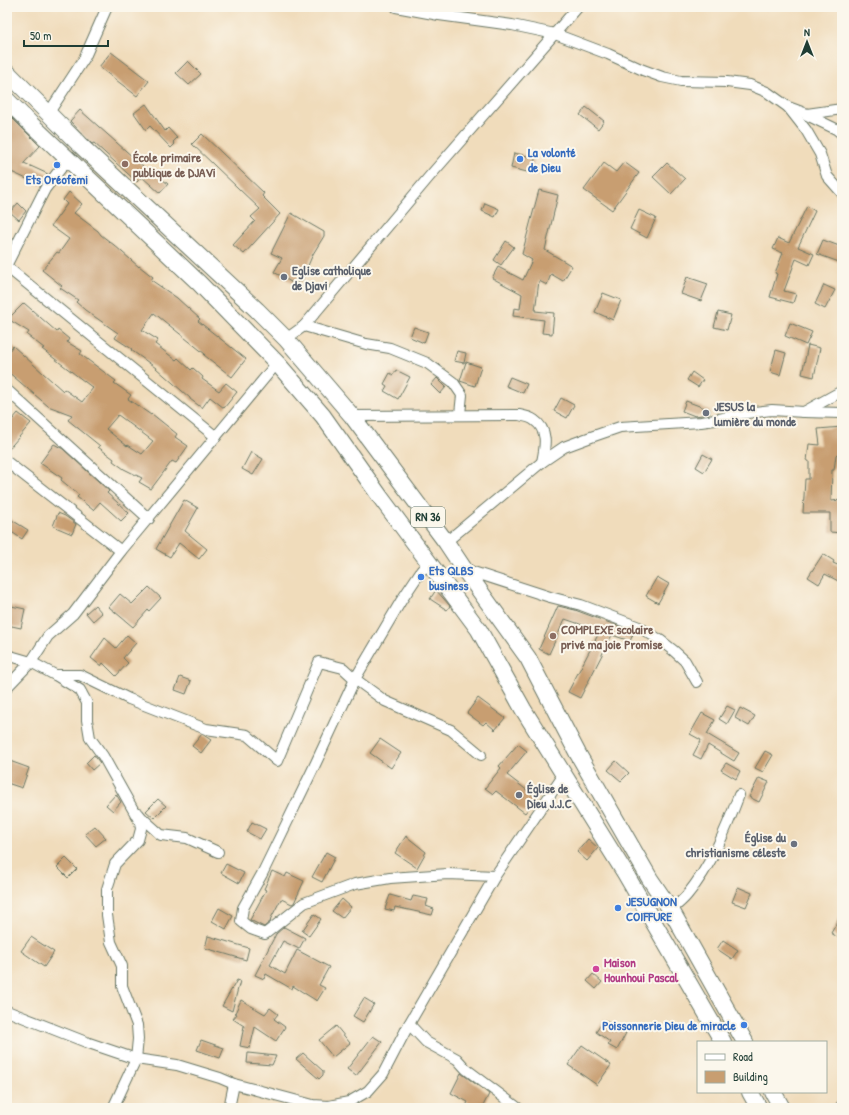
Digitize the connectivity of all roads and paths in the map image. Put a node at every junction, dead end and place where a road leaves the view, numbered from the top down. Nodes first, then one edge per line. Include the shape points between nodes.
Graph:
1 (107, 7) edge
2 (396, 7) edge
3 (578, 7) edge
4 (554, 34) junction
5 (7, 72) edge
6 (7, 100) edge
7 (788, 107) junction
8 (842, 109) edge
9 (48, 114) junction
10 (807, 114) junction
11 (842, 134) edge
12 (68, 159) junction
13 (842, 193) edge
14 (7, 264) edge
15 (7, 267) edge
16 (304, 326) junction
17 (286, 339) junction
18 (277, 363) junction
19 (7, 390) edge
20 (842, 391) edge
21 (804, 412) junction
22 (842, 413) edge
23 (460, 414) junction
24 (352, 416) junction
25 (216, 437) junction
26 (7, 462) edge
27 (542, 462) junction
28 (149, 519) junction
29 (446, 542) junction
30 (121, 551) junction
31 (428, 563) junction
32 (464, 569) junction
33 (7, 655) edge
34 (31, 662) junction
35 (55, 675) junction
36 (354, 679) junction
37 (697, 682) dead end
38 (7, 687) edge
39 (481, 755) dead end
40 (564, 776) junction
41 (123, 791) junction
42 (738, 795) dead end
43 (218, 852) dead end
44 (495, 876) junction
45 (672, 910) junction
46 (7, 1011) edge
47 (408, 1024) junction
48 (722, 1041) edge
49 (744, 1041) edge
50 (136, 1059) junction
51 (234, 1084) junction
52 (751, 1093) edge
53 (774, 1093) edge
54 (352, 1105) edge
55 (842, 1105) edge
56 (328, 1107) edge
57 (113, 1108) edge
58 (229, 1108) edge
59 (518, 1108) edge
60 (759, 1108) edge
61 (782, 1108) edge
62 (840, 1108) edge

1 - 9 street via 84,58
2 - 4 street
3 - 4 street
4 - 7 street via 662,77 681,81 750,85 767,92
4 - 16 street
5 - 9 main road, RN 36
6 - 12 main road, RN 36
7 - 10 street
7 - 13 street via 820,154 827,176
8 - 10 street
9 - 17 main road, RN 36
10 - 11 street
12 - 14 street via 45,189
12 - 18 main road, RN 36 via 199,284
15 - 25 street
16 - 17 street
16 - 23 street via 366,344 390,348 427,363 453,382 462,395
17 - 24 main road, RN 36
18 - 25 street
18 - 31 main road, RN 36 via 323,416
19 - 28 street
20 - 21 street
21 - 22 street
21 - 27 street via 772,410 700,422 620,427 564,447
23 - 24 street
23 - 27 street via 519,415 534,420 543,429 546,442
24 - 29 main road, RN 36
25 - 28 street
26 - 30 street
27 - 29 street
28 - 30 street
29 - 32 main road, RN 36
30 - 34 street via 73,614 48,636
31 - 36 street via 401,601
31 - 40 main road, RN 36 via 479,630
32 - 37 street via 581,605 638,627 660,640 685,661
32 - 45 main road, RN 36 via 528,658 578,754 650,879
33 - 34 street
34 - 35 street
34 - 38 street
35 - 36 street via 80,676 129,699 206,729 247,735 277,761 320,662 343,668
35 - 41 street via 80,690 87,703 90,738 104,756
36 - 39 street via 385,701 451,730
36 - 44 street via 313,769 243,908 242,921 251,929 265,934 304,903 355,884 390,878 448,874
40 - 44 street
40 - 48 main road, RN 36 via 625,873
41 - 43 street via 142,818 161,835 187,838
41 - 50 street via 140,822 140,830 138,840 115,864 107,889 107,915 111,942 122,966 122,986 137,1025
42 - 45 street via 729,822 700,877
44 - 47 street
45 - 49 main road, RN 36
46 - 50 street
47 - 54 street via 383,1074
47 - 59 street via 426,1042 457,1059 466,1069
50 - 51 street via 177,1065
50 - 57 street
51 - 56 street
51 - 58 street
52 - 60 main road
53 - 61 main road
54 - 56 street
55 - 62 street

